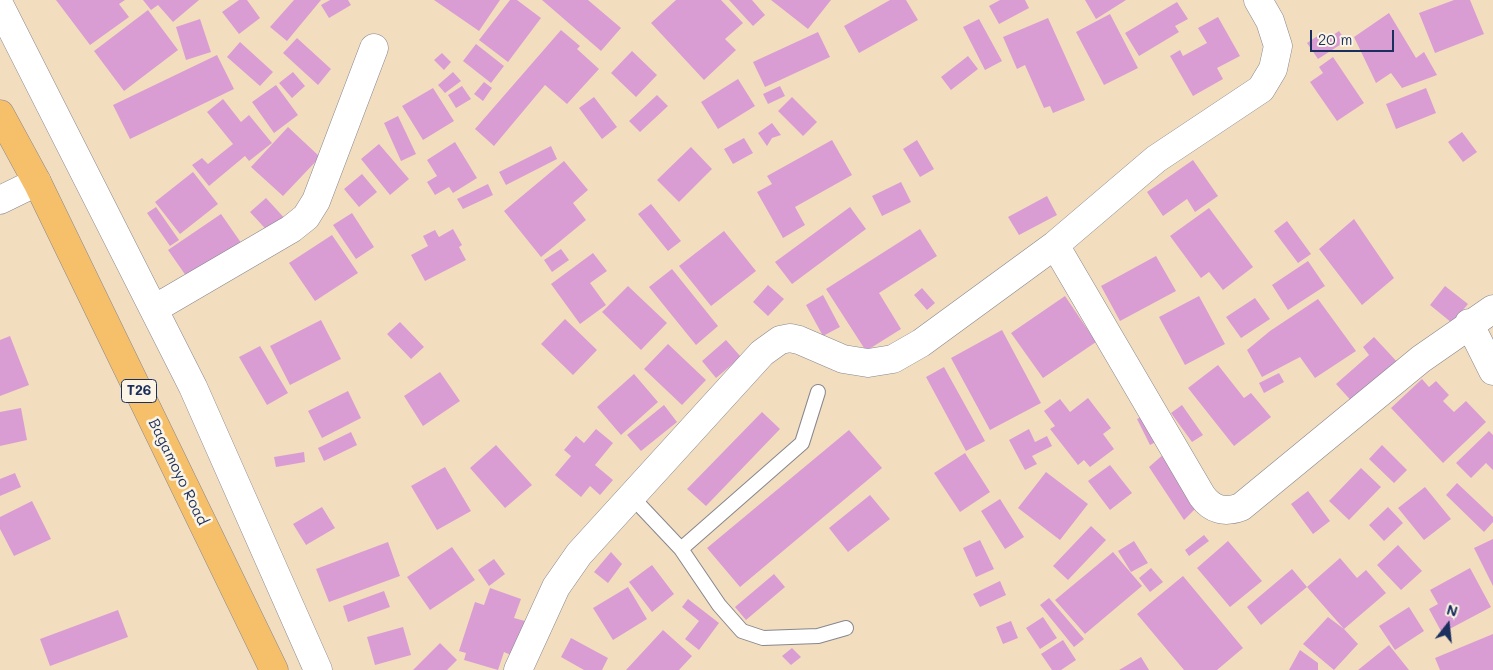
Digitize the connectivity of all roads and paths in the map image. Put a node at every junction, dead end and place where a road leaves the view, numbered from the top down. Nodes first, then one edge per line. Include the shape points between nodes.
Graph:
1 (1258, 0) edge
2 (0, 6) edge
3 (374, 48) dead end
4 (0, 114) edge
5 (37, 182) junction
6 (0, 200) edge
7 (1055, 244) junction
8 (154, 309) junction
9 (1493, 309) edge
10 (1469, 323) junction
11 (1493, 371) edge
12 (818, 392) dead end
13 (631, 496) junction
14 (681, 549) junction
15 (846, 628) dead end
16 (274, 670) edge
17 (318, 670) edge
18 (518, 670) edge

1 - 7 street via 1270,21 1278,46 1273,69 1261,89 1156,160
2 - 8 street
3 - 8 street via 316,200 306,217
4 - 5 highway, Bagamoyo Road / T26
5 - 6 street
5 - 16 highway, Bagamoyo Road / T26
7 - 10 street via 1202,496 1223,511 1241,507
7 - 13 street via 921,343 893,359 868,363 842,359 799,340 780,340 762,354
8 - 17 street via 193,387
9 - 10 street
10 - 11 street
12 - 14 lane via 802,443
13 - 14 lane
13 - 18 street via 566,571 541,616
14 - 15 lane via 719,605 742,631 763,638 818,636

